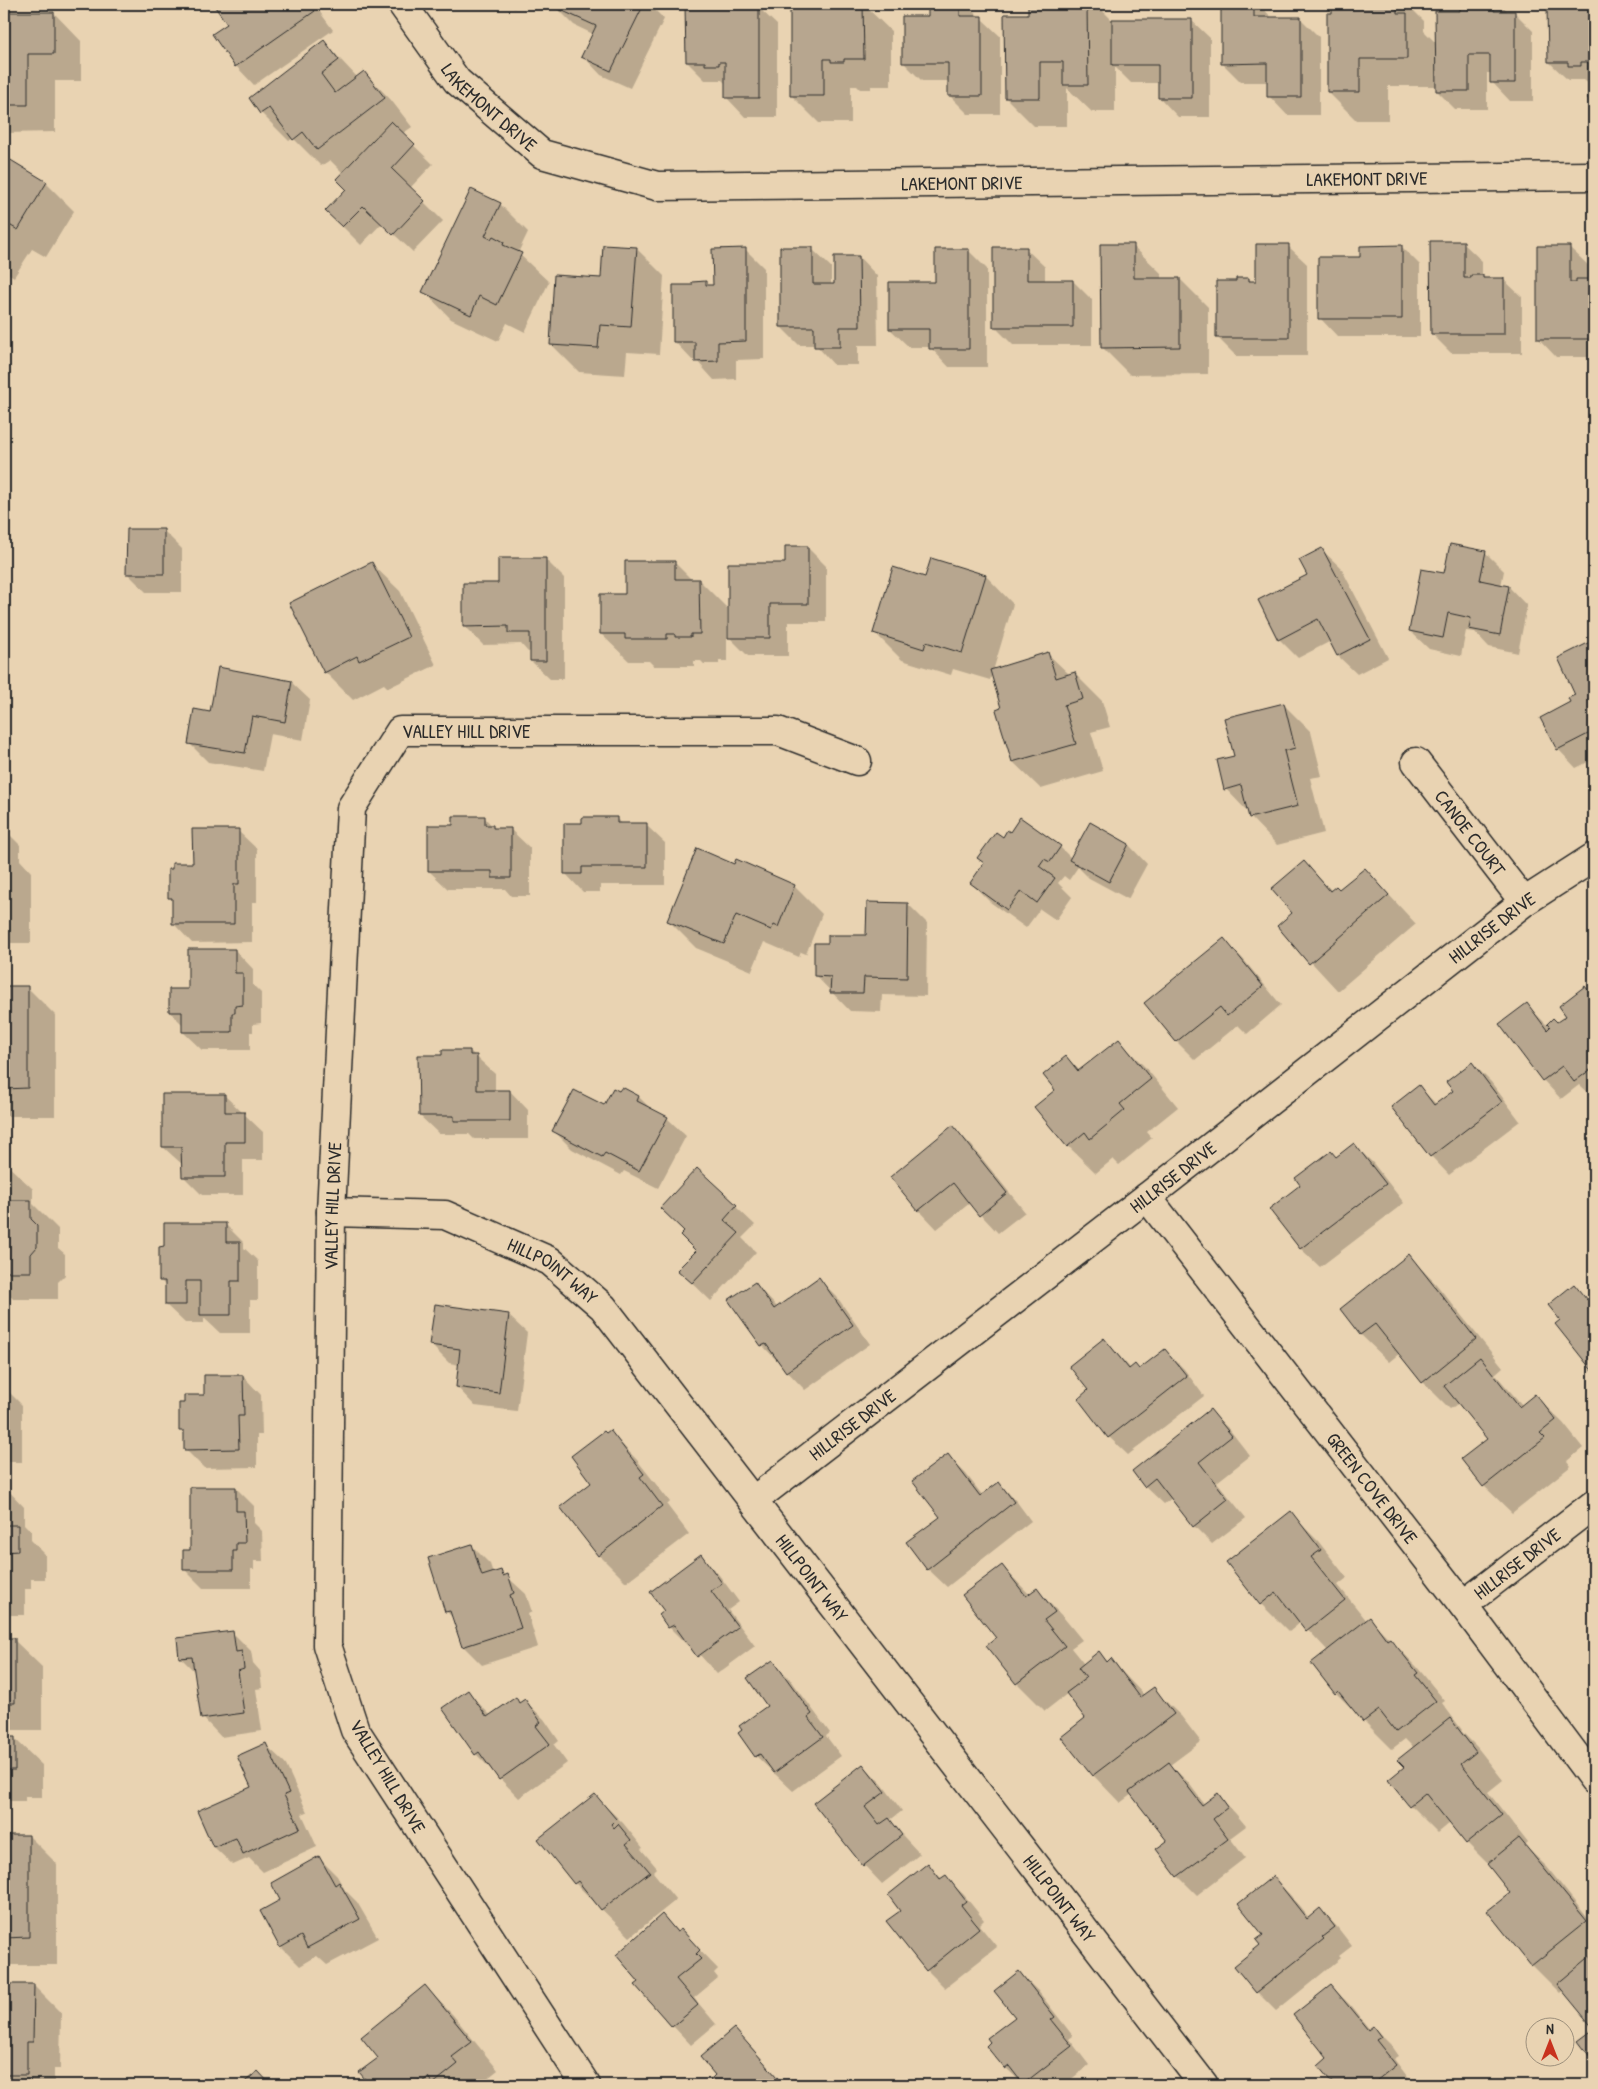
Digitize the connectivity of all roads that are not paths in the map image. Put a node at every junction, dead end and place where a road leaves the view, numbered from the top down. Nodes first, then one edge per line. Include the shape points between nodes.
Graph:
1 (402, 4) edge
2 (1594, 176) edge
3 (858, 761) dead end
4 (1416, 762) dead end
5 (1594, 856) edge
6 (1524, 902) junction
7 (1146, 1197) junction
8 (331, 1212) junction
9 (754, 1500) junction
10 (1594, 1504) edge
11 (1463, 1605) junction
12 (1594, 1780) edge
13 (582, 2084) edge
14 (1204, 2085) edge

1 - 2 street, LAKEMONT DRIVE via 457,81 542,154 657,186
3 - 8 street, VALLEY HILL DRIVE via 778,731 400,731 351,808
4 - 6 street, CANOE COURT
5 - 6 street, HILLRISE DRIVE
6 - 7 street, HILLRISE DRIVE
7 - 9 street, HILLRISE DRIVE
7 - 11 street, GREEN COVE DRIVE
8 - 9 street, HILLPOINT WAY via 445,1215 550,1261 603,1307
8 - 13 street, VALLEY HILL DRIVE via 327,1644 355,1730
9 - 14 street, HILLPOINT WAY
10 - 11 street, HILLRISE DRIVE
11 - 12 street, GREEN COVE DRIVE

